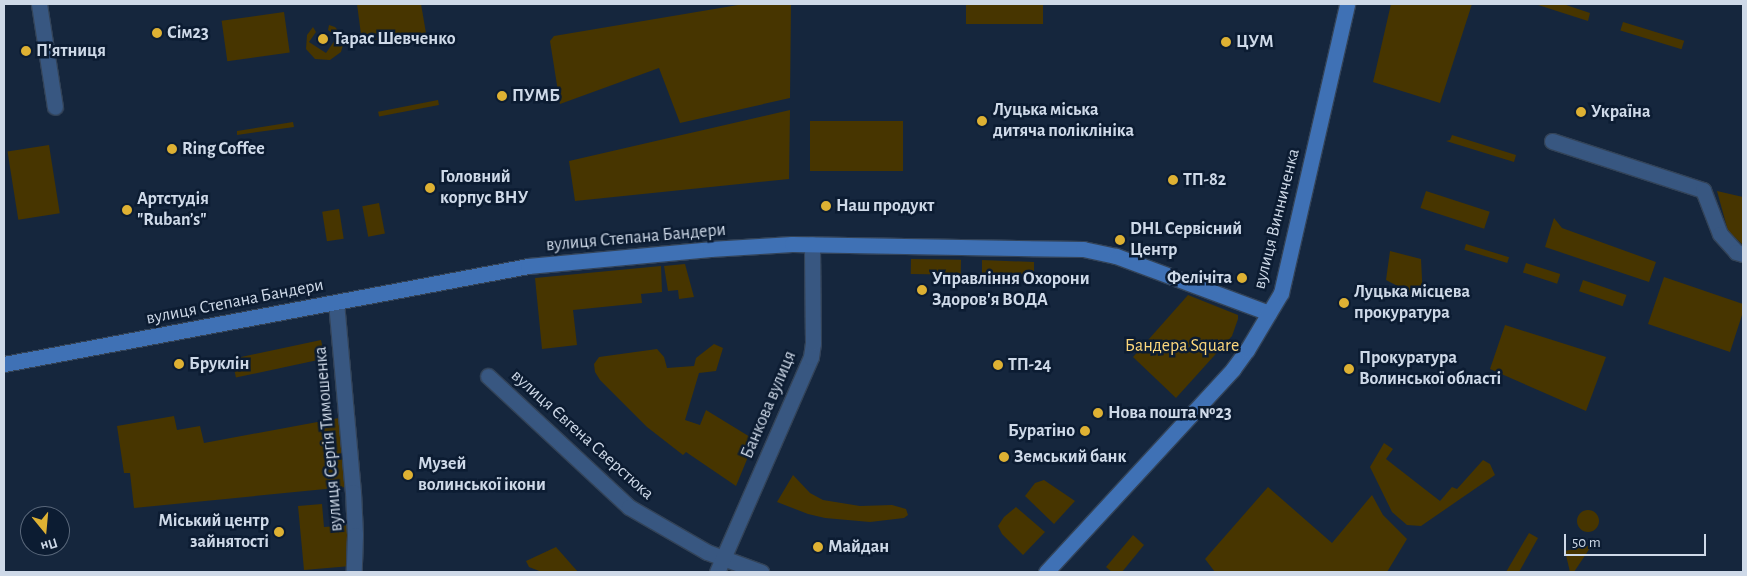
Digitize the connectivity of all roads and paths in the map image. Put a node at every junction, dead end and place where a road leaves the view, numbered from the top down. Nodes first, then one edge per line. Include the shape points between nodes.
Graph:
1 (39, 4) edge
2 (1346, 4) edge
3 (55, 107) dead end
4 (1552, 141) dead end
5 (812, 244) junction
6 (1743, 254) edge
7 (336, 302) junction
8 (1269, 312) junction
9 (4, 364) edge
10 (488, 376) dead end
11 (720, 565) edge
12 (354, 572) edge
13 (761, 572) edge
14 (1046, 572) edge

1 - 3 street
2 - 8 street, вулиця Винниченка via 1280,293
4 - 6 street via 1704,190 1720,234 1736,252
5 - 7 street, вулиця Степана Бандери via 710,249 528,266
5 - 8 street, вулиця Степана Бандери via 1092,250
5 - 11 street, Банкова вулиця via 811,357
7 - 9 street, вулиця Степана Бандери
7 - 12 street, вулиця Сергія Тимошенка via 354,509
8 - 14 street, вулиця Винниченка via 1233,369
10 - 11 street, вулиця Євгена Сверстюка via 630,507 707,552
11 - 13 street, вулиця Євгена Сверстюка

